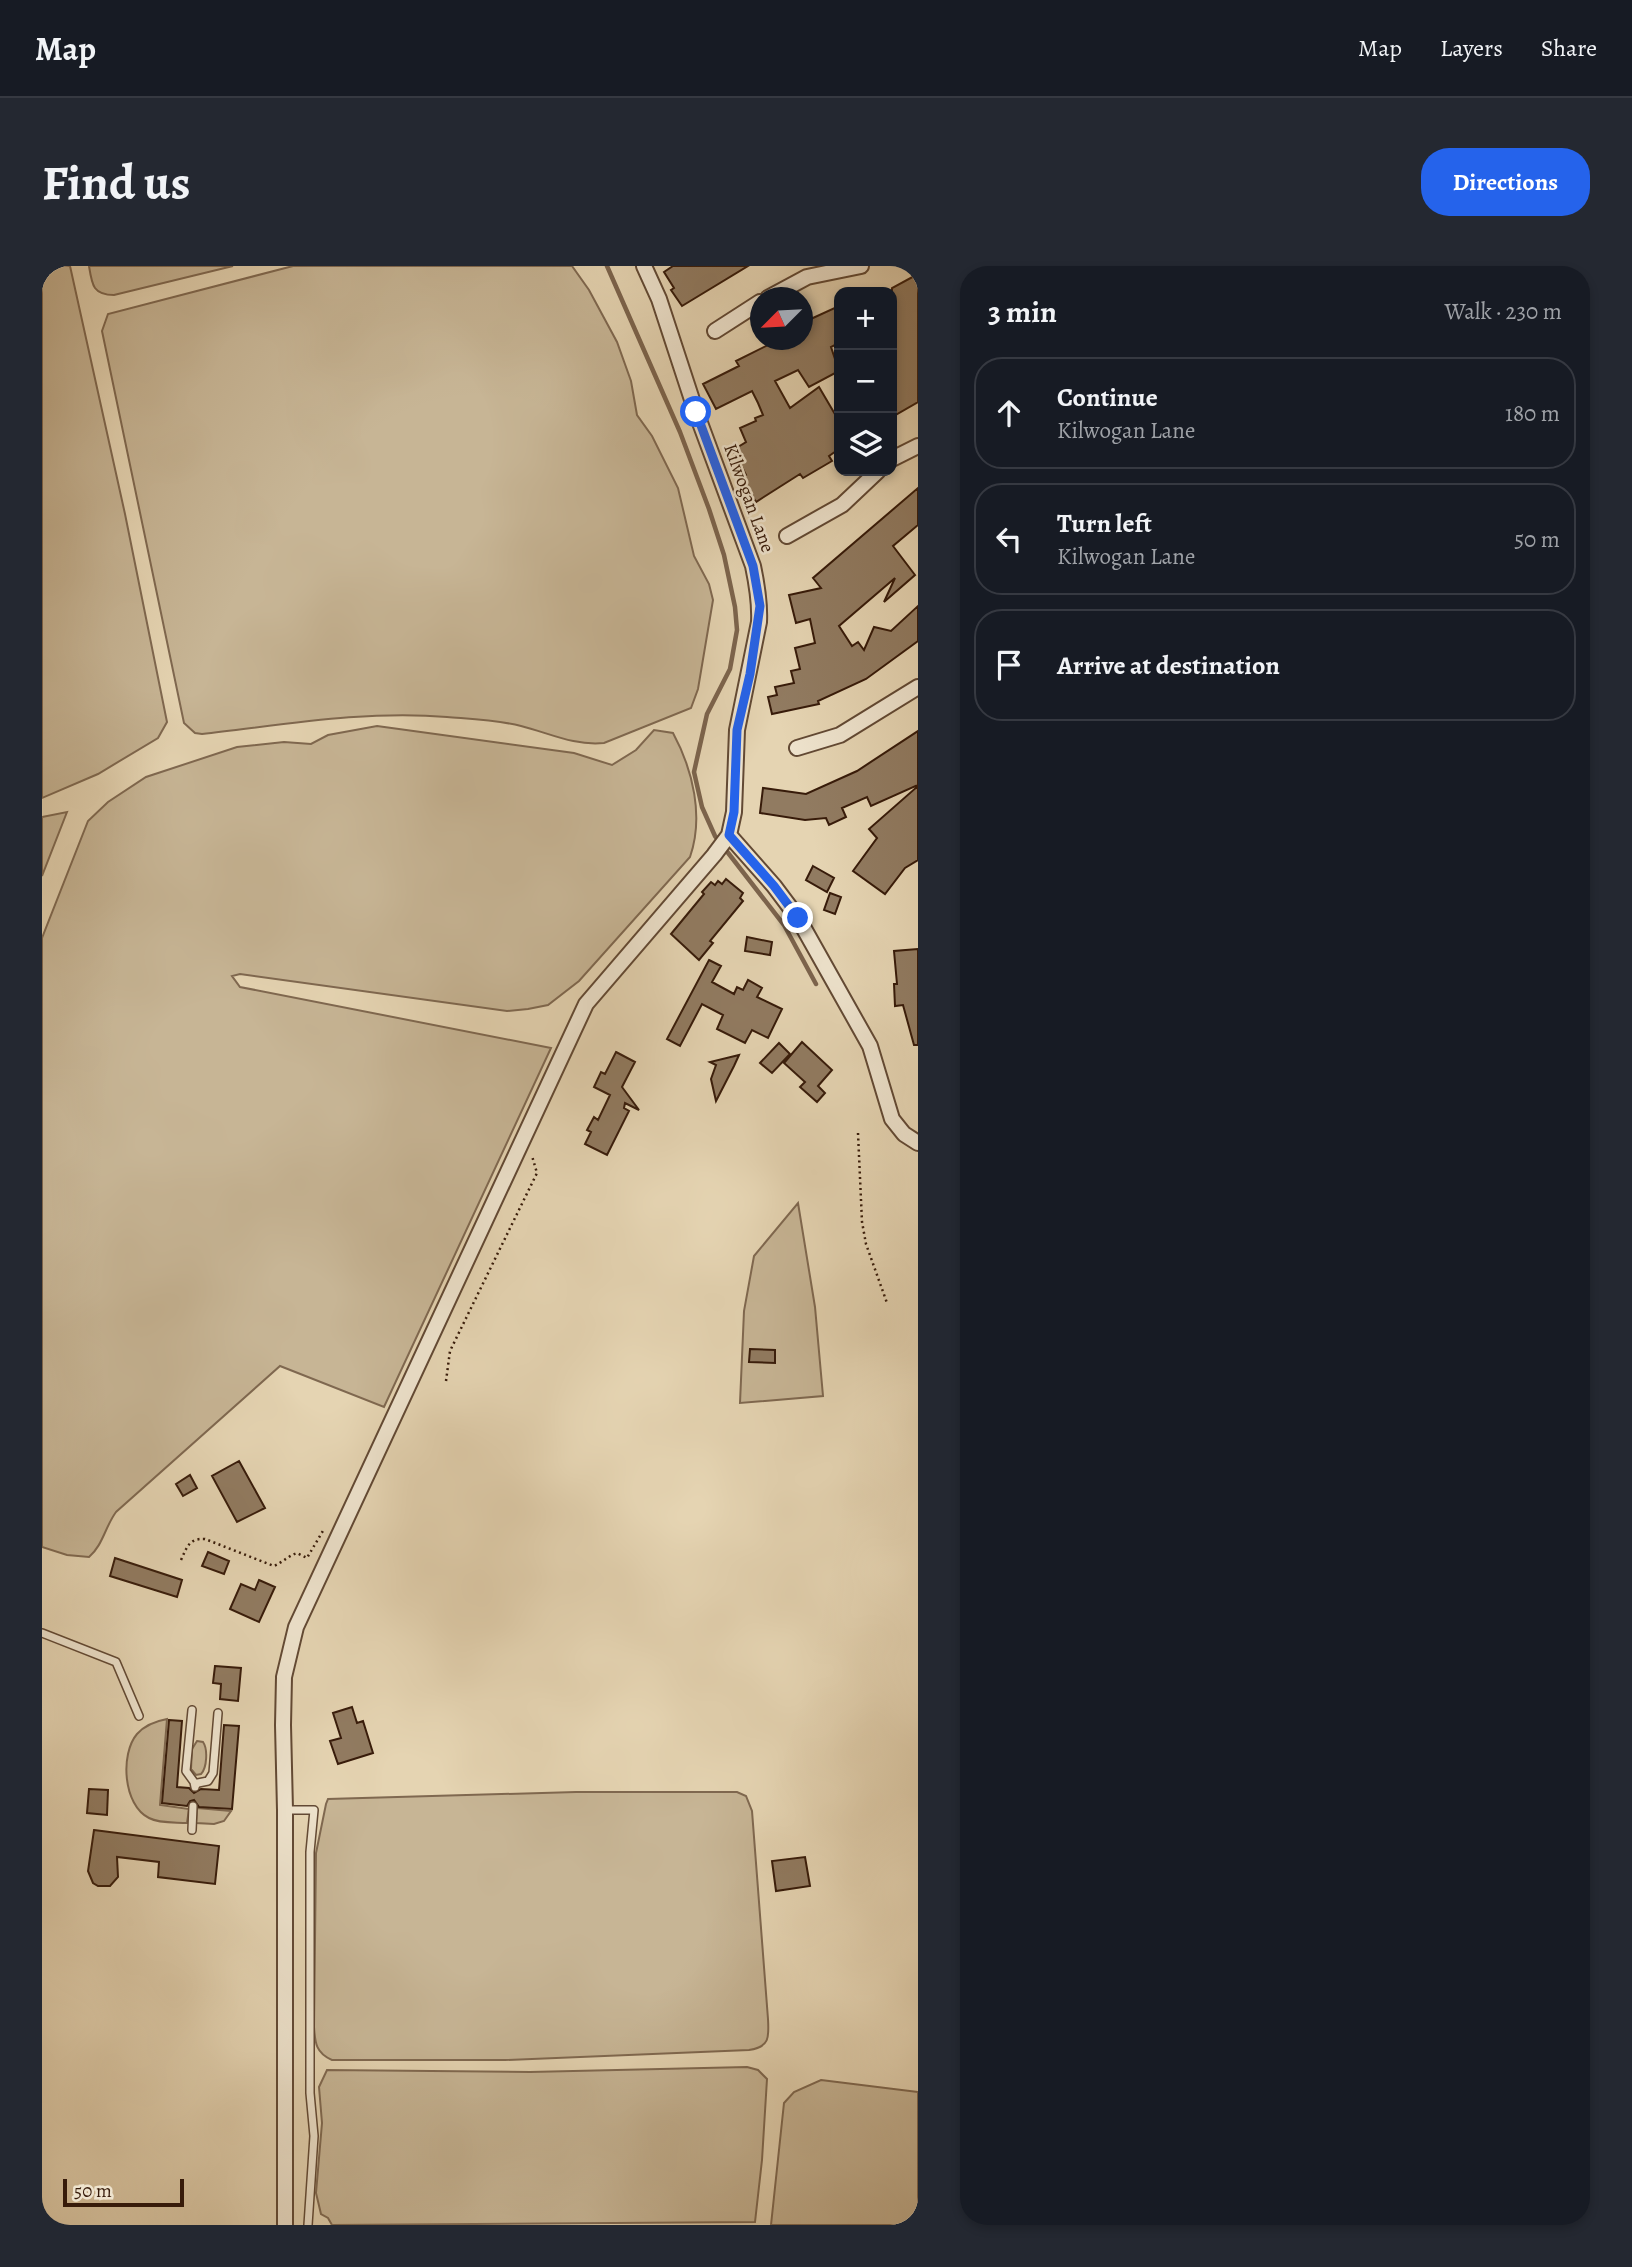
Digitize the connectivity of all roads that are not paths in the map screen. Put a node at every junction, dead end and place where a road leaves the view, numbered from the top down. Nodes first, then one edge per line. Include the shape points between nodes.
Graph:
1 (644, 266) edge
2 (862, 266) edge
3 (788, 287) edge
4 (750, 309) edge
5 (715, 331) dead end
6 (918, 446) edge
7 (897, 456) edge
8 (873, 476) edge
9 (787, 536) dead end
10 (918, 687) edge
11 (797, 748) dead end
12 (727, 838) junction
13 (918, 1143) edge
14 (42, 1633) edge
15 (192, 1710) dead end
16 (218, 1713) dead end
17 (139, 1716) dead end
18 (193, 1806) dead end
19 (285, 1810) junction
20 (192, 1830) dead end
21 (285, 2225) edge
22 (308, 2225) edge

1 - 12 street, Kilwogan Lane via 756,579 760,606 737,730 734,812
2 - 3 street via 807,277
4 - 5 street
6 - 7 street
8 - 9 street via 842,505
10 - 11 street via 840,735
12 - 13 street via 798,918 870,1045 892,1119
12 - 19 street via 586,1004 296,1627 284,1677
14 - 17 lane via 116,1662
15 - 16 lane via 186,1771 195,1787 213,1773
18 - 20 lane
19 - 21 street
19 - 22 lane via 314,1810 310,2093 314,2136

